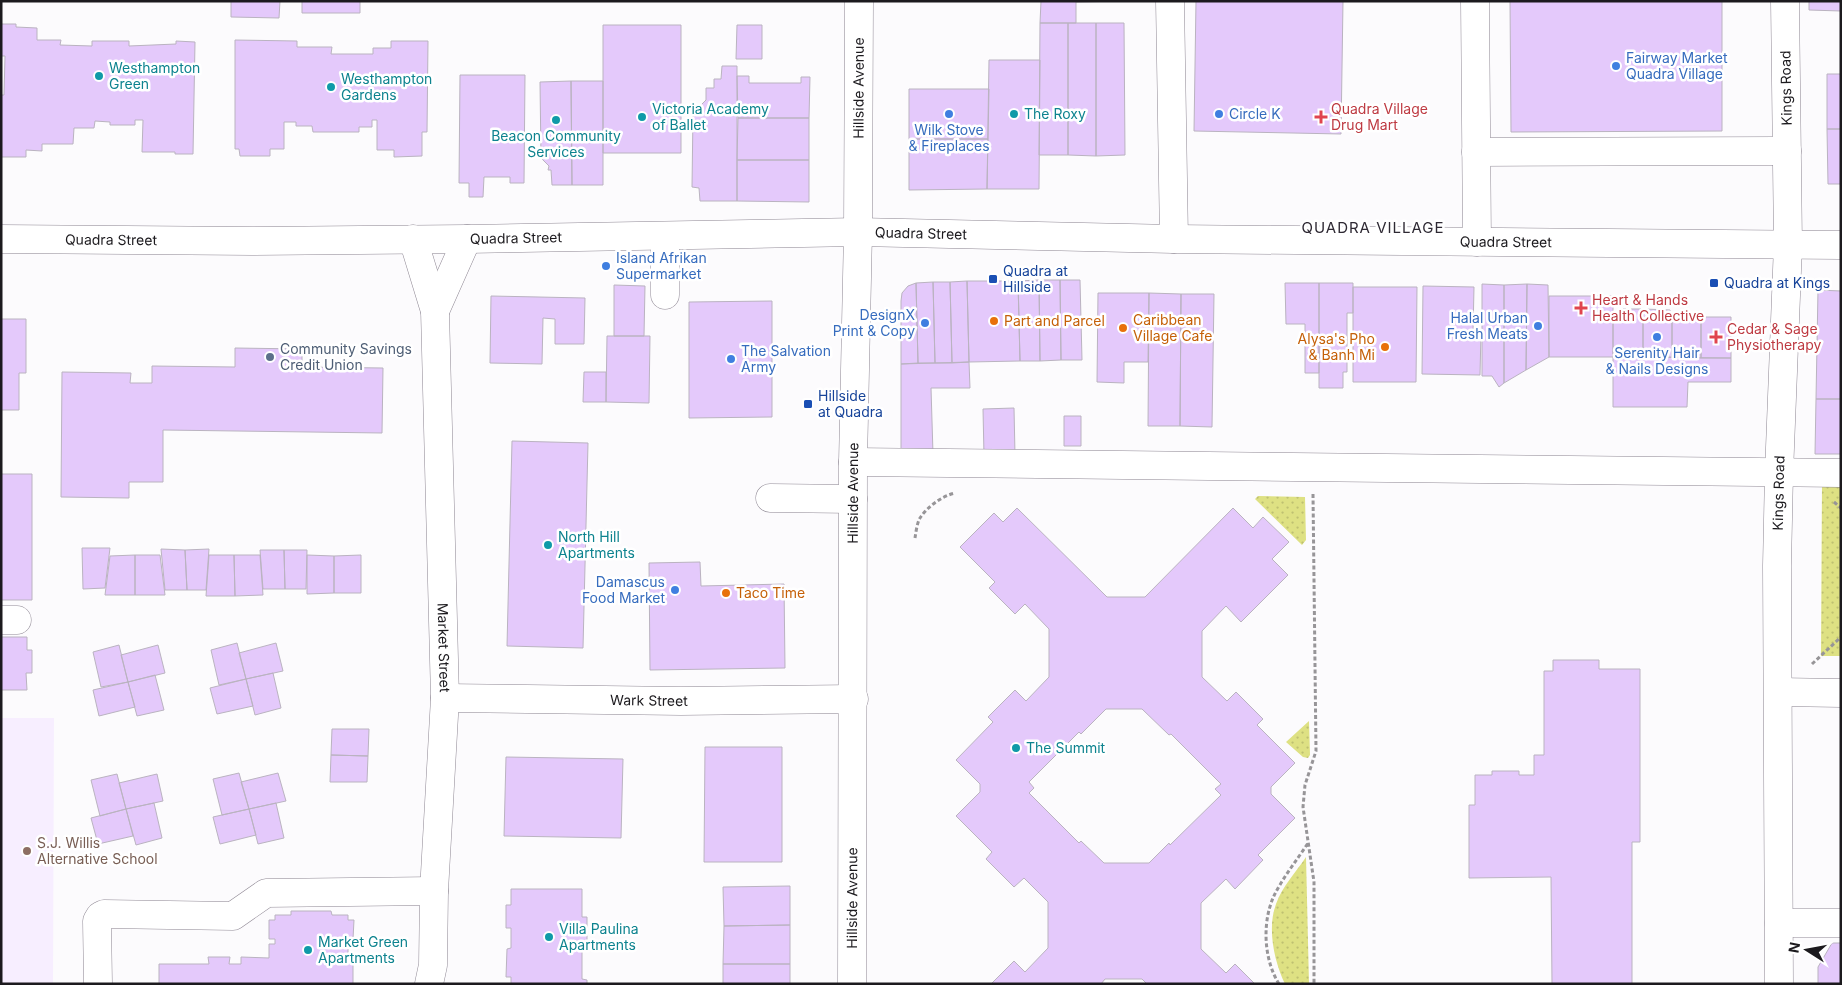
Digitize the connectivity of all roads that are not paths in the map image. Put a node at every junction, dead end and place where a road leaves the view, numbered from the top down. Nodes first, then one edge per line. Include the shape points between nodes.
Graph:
1 (860, 1) edge
2 (1170, 1) edge
3 (1475, 1) edge
4 (1786, 1) edge
5 (1787, 151) junction
6 (1476, 152) junction
7 (858, 232) junction
8 (665, 236) junction
9 (1, 239) edge
10 (413, 239) junction
11 (467, 239) junction
12 (1174, 239) junction
13 (1477, 242) junction
14 (1788, 245) junction
15 (1841, 245) edge
16 (665, 295) dead end
17 (435, 311) junction
18 (853, 462) junction
19 (1779, 473) junction
20 (1841, 473) edge
21 (770, 498) dead end
22 (853, 499) junction
23 (1779, 692) junction
24 (1841, 693) edge
25 (445, 698) junction
26 (854, 699) junction
27 (434, 891) junction
28 (1841, 923) edge
29 (1779, 924) junction
30 (98, 984) edge
31 (429, 984) edge
32 (852, 984) edge
33 (1780, 984) edge

1 - 7 main road, Hillside Avenue
2 - 12 main road
3 - 6 main road
4 - 5 main road, Kings Road
5 - 6 main road
5 - 14 main road, Kings Road
6 - 13 main road
7 - 8 main road, Quadra Street
7 - 12 main road, Quadra Street
7 - 18 main road, Hillside Avenue
8 - 11 main road, Quadra Street
8 - 16 main road
9 - 10 main road, Quadra Street
10 - 11 main road, Quadra Street
10 - 17 main road, Market Street
11 - 17 main road, Market Street
12 - 13 main road, Quadra Street
13 - 14 main road, Quadra Street
14 - 15 main road, Quadra Street
14 - 19 main road, Kings Road
17 - 25 main road, Market Street
18 - 19 main road
18 - 22 main road, Hillside Avenue
19 - 20 main road
19 - 23 main road, Kings Road
21 - 22 main road
22 - 26 main road, Hillside Avenue
23 - 24 main road
23 - 29 main road, Kings Road
25 - 26 main road, Wark Street
25 - 27 main road, Market Street
26 - 32 main road, Hillside Avenue
27 - 30 main road via 266,893 233,916 104,914 97,921
27 - 31 main road, Market Street via 433,965
28 - 29 main road
29 - 33 main road, Kings Road

